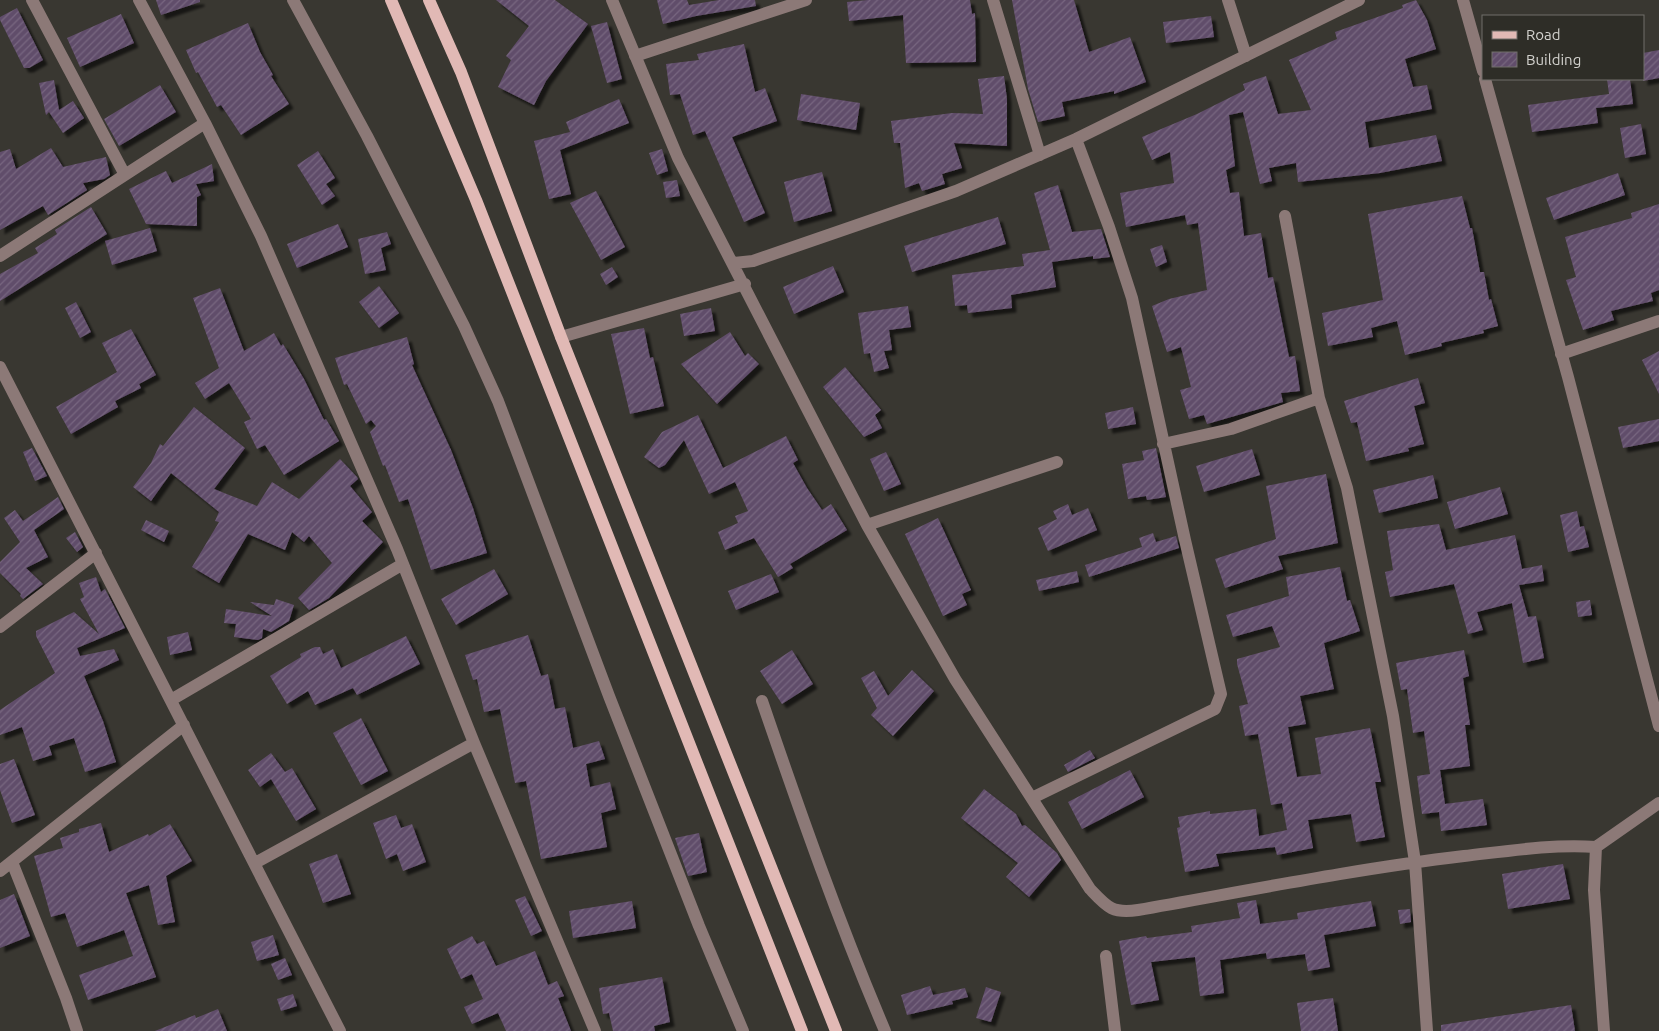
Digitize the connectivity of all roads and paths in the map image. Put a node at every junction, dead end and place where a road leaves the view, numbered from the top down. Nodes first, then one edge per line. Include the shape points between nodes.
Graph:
1 (32, 0) edge
2 (139, 0) edge
3 (293, 0) edge
4 (391, 0) edge
5 (429, 0) edge
6 (612, 0) edge
7 (806, 0) edge
8 (994, 0) edge
9 (1228, 0) edge
10 (1359, 0) edge
11 (1463, 0) edge
12 (635, 56) junction
13 (1246, 56) junction
14 (1482, 67) edge
15 (1485, 80) edge
16 (205, 123) junction
17 (1076, 139) junction
18 (1040, 155) junction
19 (125, 175) junction
20 (1285, 216) dead end
21 (0, 256) edge
22 (734, 263) junction
23 (745, 284) junction
24 (1659, 321) edge
25 (561, 337) junction
26 (1561, 354) junction
27 (0, 367) edge
28 (1320, 398) junction
29 (1163, 444) junction
30 (1057, 462) dead end
31 (867, 525) junction
32 (96, 553) junction
33 (403, 564) junction
34 (0, 627) edge
35 (171, 700) junction
36 (762, 701) dead end
37 (184, 725) junction
38 (1659, 726) edge
39 (474, 743) junction
40 (1032, 798) junction
41 (1659, 803) edge
42 (1596, 847) junction
43 (12, 862) junction
44 (1415, 862) junction
45 (255, 863) junction
46 (0, 871) edge
47 (1106, 956) dead end
48 (77, 1031) edge
49 (340, 1031) edge
50 (595, 1031) edge
51 (743, 1031) edge
52 (802, 1031) edge
53 (836, 1031) edge
54 (885, 1031) edge
55 (1115, 1031) edge
56 (1427, 1031) edge
57 (1604, 1031) edge

1 - 19 street
2 - 16 street
3 - 51 street via 367,136 498,401 645,788
4 - 52 main road via 476,200
5 - 25 main road via 461,72
6 - 12 street
7 - 12 street
8 - 18 street
9 - 13 street
10 - 13 street
11 - 14 street
12 - 22 street via 678,158
13 - 17 street
15 - 26 street
16 - 19 street
16 - 33 street via 261,236
17 - 18 street
17 - 29 street via 1132,298
18 - 22 street via 956,191 753,261
19 - 21 street
20 - 28 street
22 - 23 street
23 - 25 street
23 - 31 street
24 - 26 street
25 - 53 main road
26 - 38 street
27 - 32 street
28 - 29 street via 1231,429
28 - 44 street via 1347,488 1393,716
29 - 40 street via 1221,694 1215,709
30 - 31 street
31 - 40 street via 955,679
32 - 34 street
32 - 35 street
33 - 35 street
33 - 39 street
35 - 37 street
36 - 54 street via 835,910
37 - 43 street
37 - 45 street
39 - 45 street
39 - 50 street
40 - 44 street via 1090,889 1107,907 1120,912
41 - 42 street
42 - 44 street via 1538,848
42 - 57 street via 1594,890
43 - 46 street
43 - 48 street
44 - 56 street
45 - 49 street
47 - 55 street

